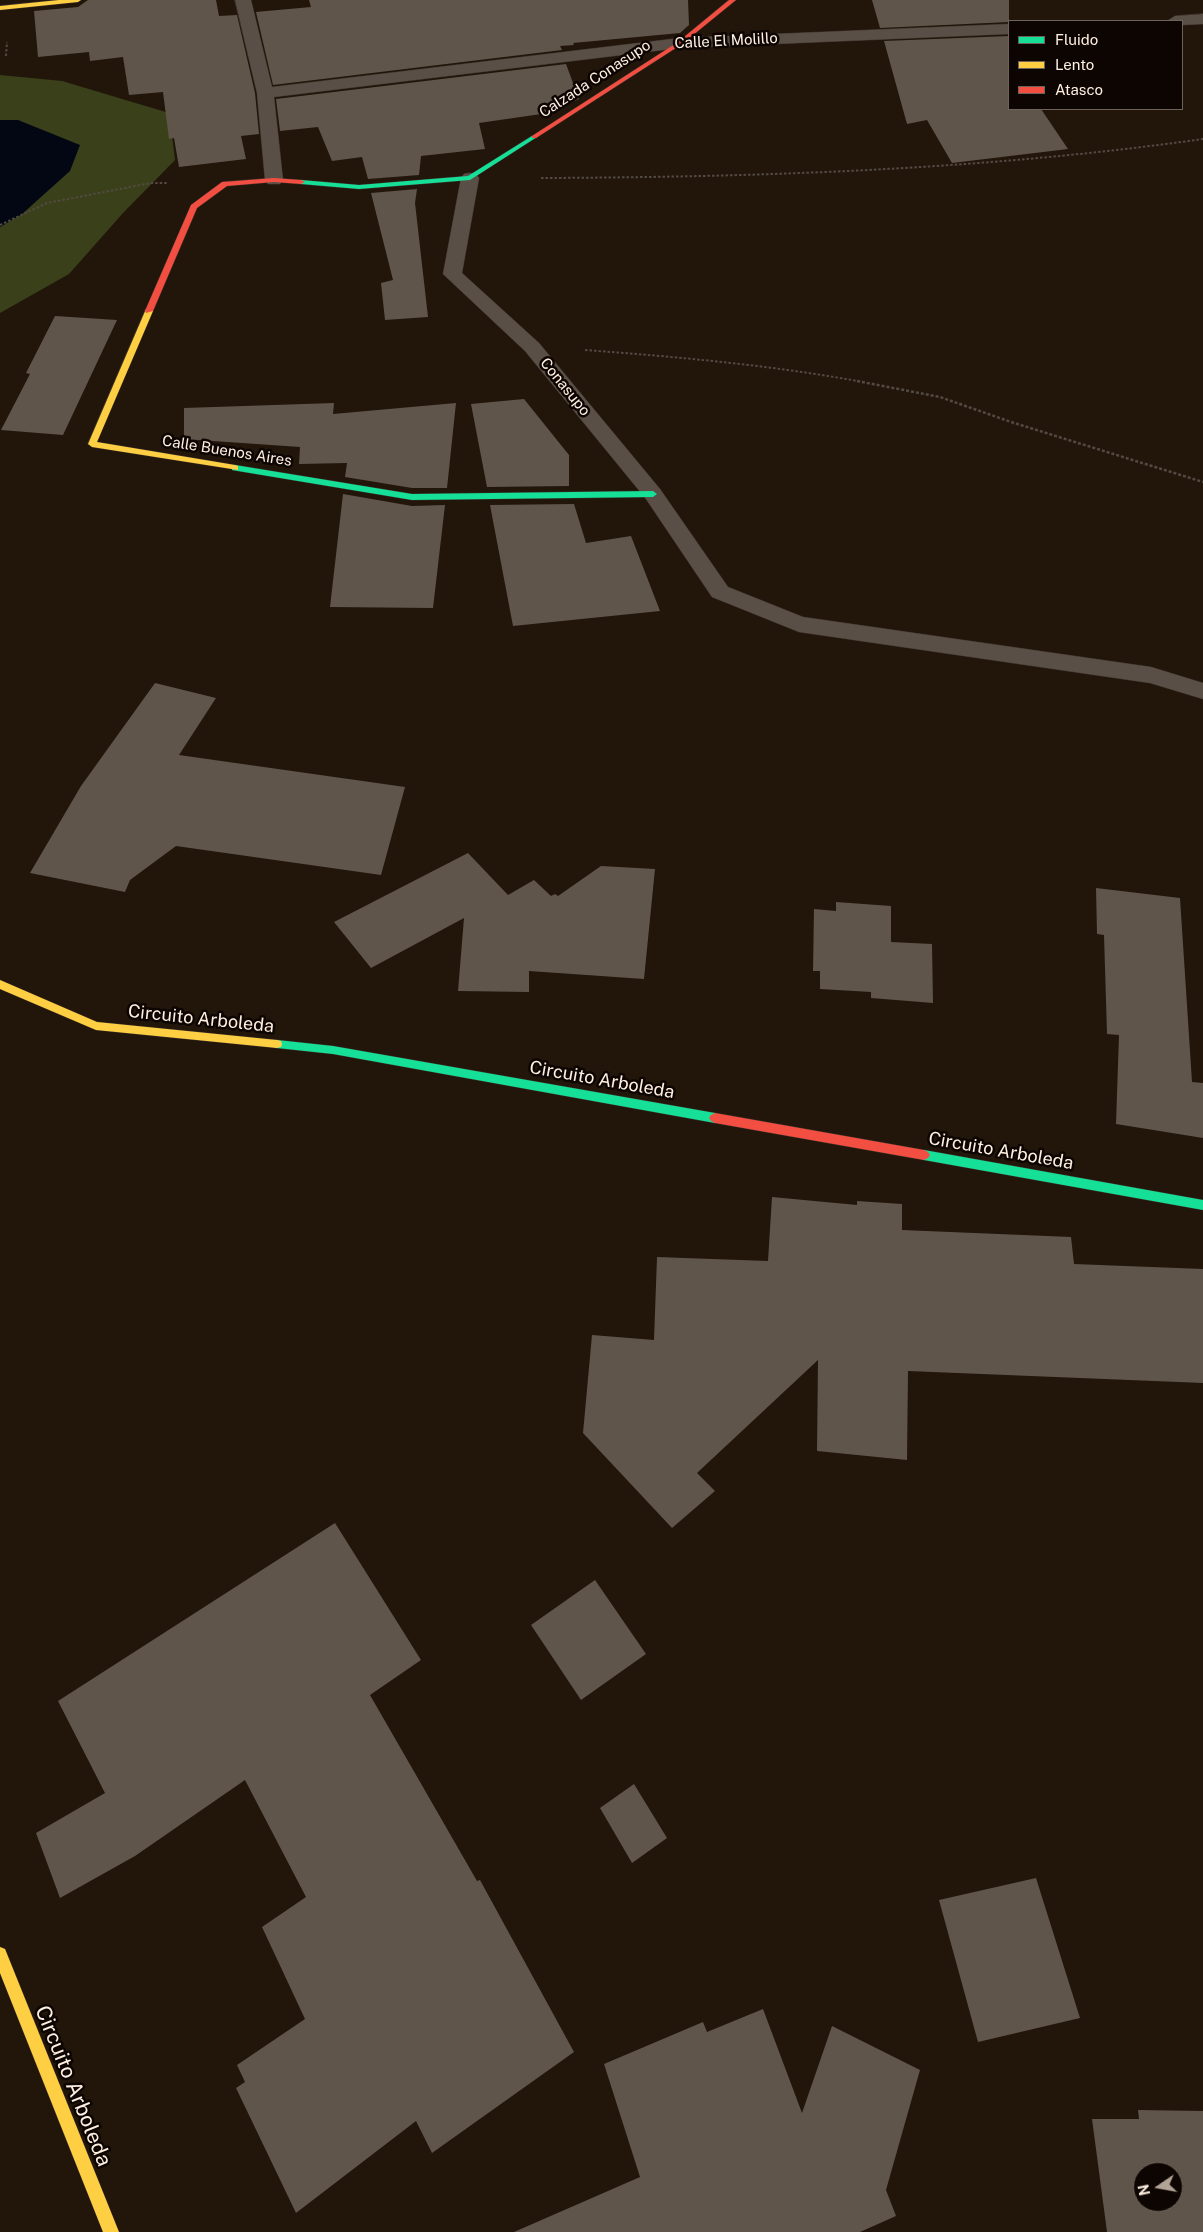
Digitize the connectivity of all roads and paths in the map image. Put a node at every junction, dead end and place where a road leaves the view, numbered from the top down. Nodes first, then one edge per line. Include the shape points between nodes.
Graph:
1 (78, 0) edge
2 (243, 0) edge
3 (733, 0) edge
4 (0, 8) edge
5 (1203, 19) edge
6 (1183, 20) edge
7 (1008, 29) edge
8 (680, 43) junction
9 (265, 93) junction
10 (1203, 139) edge
11 (470, 178) junction
12 (538, 178) dead end
13 (274, 180) junction
14 (225, 184) junction
15 (0, 225) edge
16 (532, 347) junction
17 (1203, 482) edge
18 (653, 494) junction
19 (1203, 692) edge
20 (0, 984) edge
21 (1203, 1205) edge
22 (0, 1954) edge
23 (111, 2232) edge

1 - 4 street
2 - 9 street
3 - 8 street, Calzada Conasupo
5 - 6 street
7 - 8 street, Calle El Molillo
8 - 9 street, Calle El Molillo
8 - 11 street, Calzada Conasupo
9 - 13 street
10 - 12 path via 1034,162 730,177
11 - 13 street via 359,187
11 - 16 street, Conasupo via 452,274
13 - 14 street
14 - 15 path via 151,183 47,204
14 - 18 street, Calle Buenos Aires via 194,207 92,444 412,497
16 - 17 path via 720,360 873,383 940,397
16 - 18 street, Conasupo
18 - 19 street, Conasupo via 720,592 799,624 1151,675
20 - 21 street, Circuito Arboleda via 96,1026 333,1050
22 - 23 street, Circuito Arboleda

